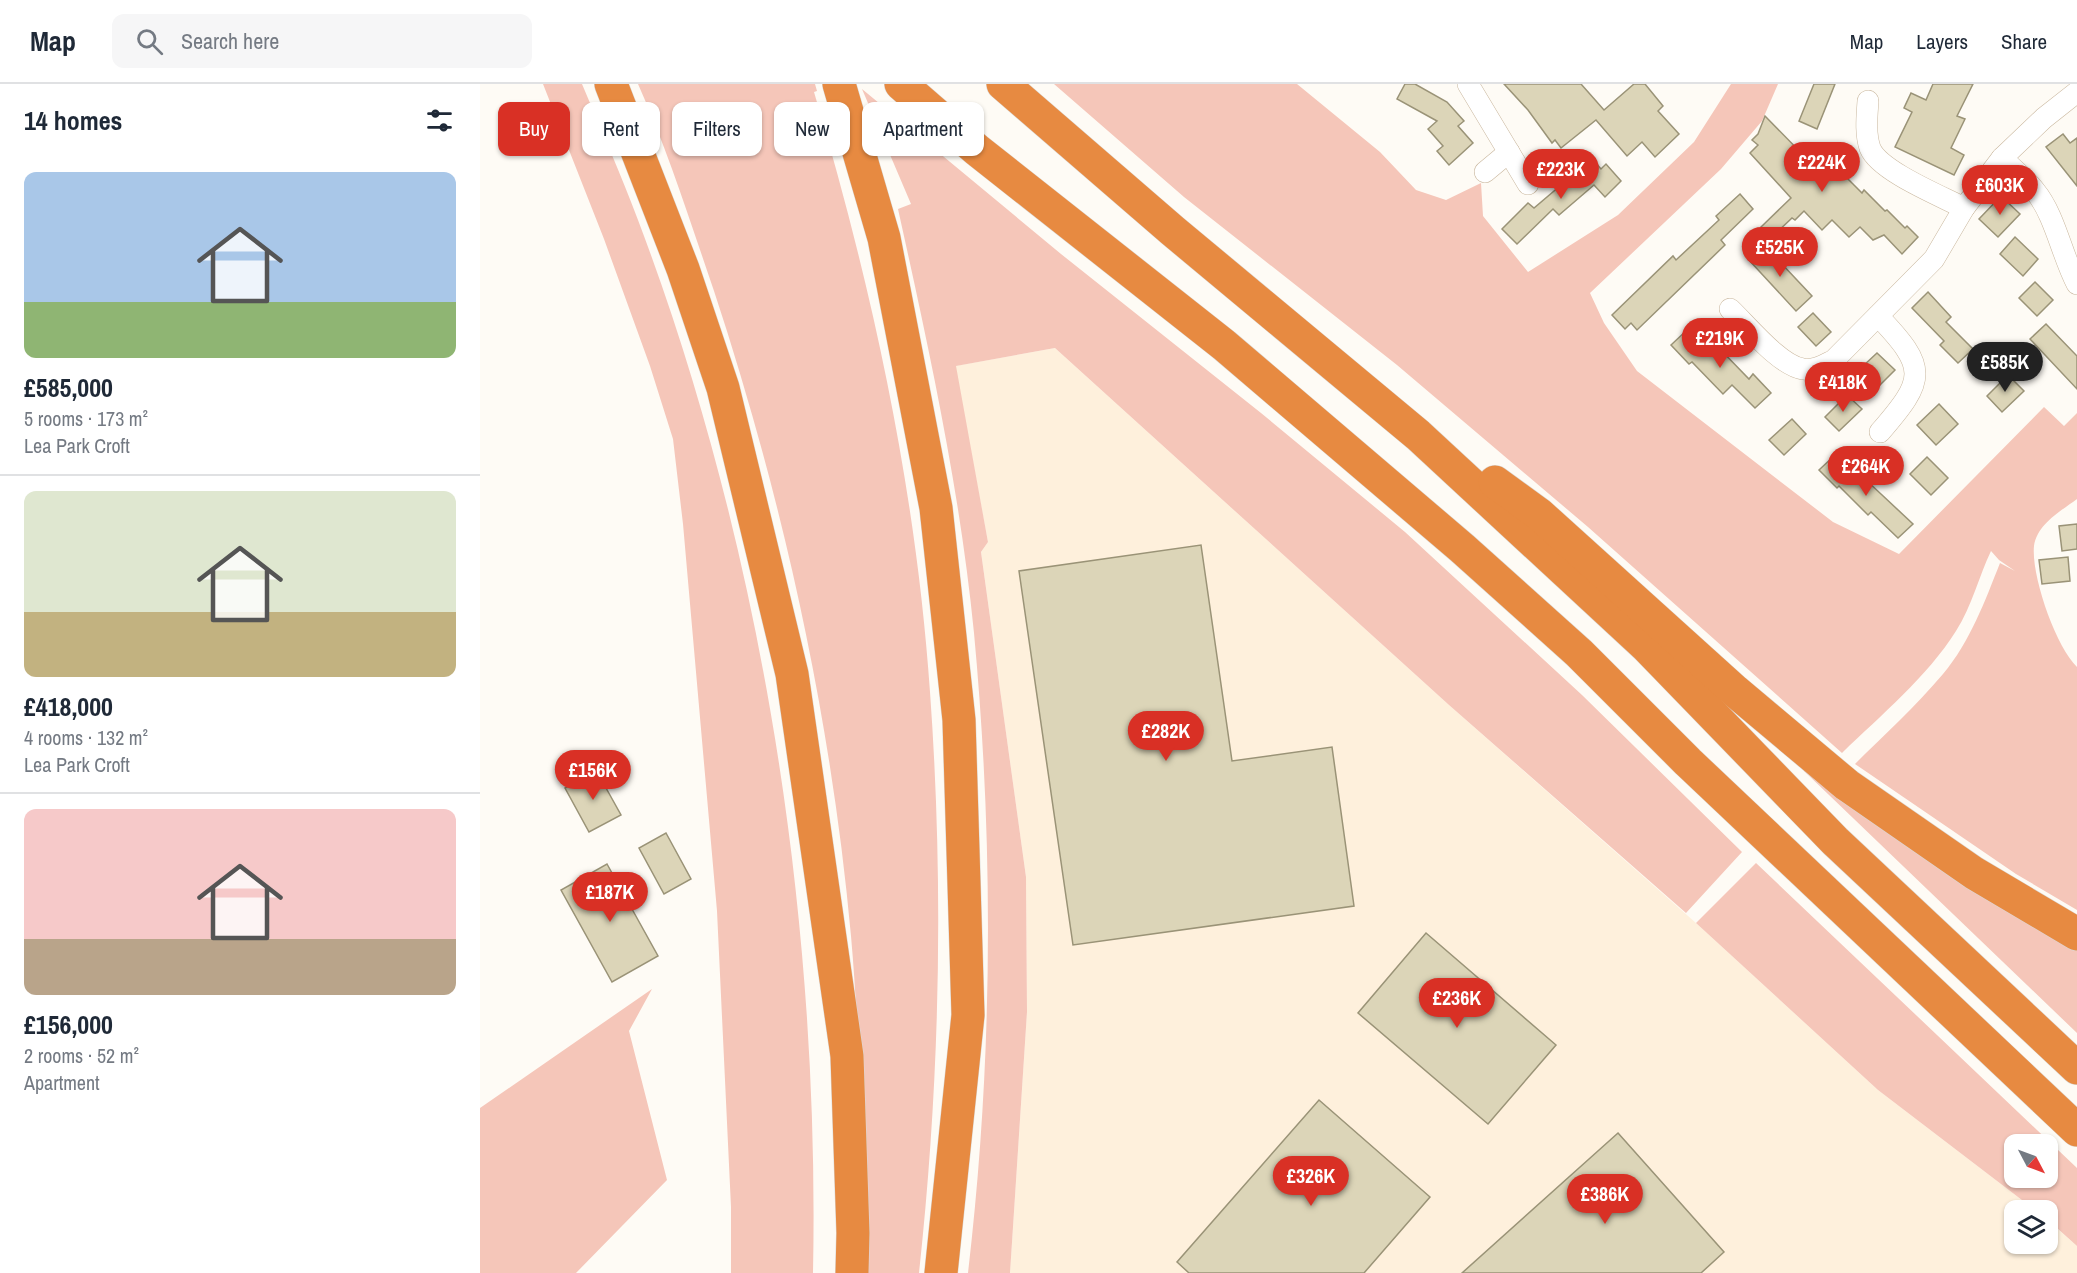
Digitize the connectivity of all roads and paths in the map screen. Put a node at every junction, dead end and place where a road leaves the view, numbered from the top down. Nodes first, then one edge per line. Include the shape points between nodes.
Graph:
1 (611, 84) edge
2 (839, 84) edge
3 (900, 84) edge
4 (1002, 84) edge
5 (1468, 84) edge
6 (2077, 92) edge
7 (1868, 101) dead end
8 (1509, 152) junction
9 (2002, 158) junction
10 (1485, 172) dead end
11 (1528, 184) dead end
12 (1964, 208) junction
13 (2077, 284) edge
14 (1730, 309) dead end
15 (1878, 316) junction
16 (1357, 383) junction
17 (1880, 432) dead end
18 (2077, 934) edge
19 (2077, 1068) edge
20 (2077, 1130) edge
21 (852, 1273) edge
22 (941, 1273) edge

1 - 21 highway via 723,388 792,674 847,1056
2 - 22 highway via 884,238 936,508 959,720 968,1015
3 - 20 highway via 1241,360 1462,548 1579,653 1688,762
4 - 16 highway
5 - 8 street
6 - 9 street
7 - 12 street via 1870,149 1884,166
8 - 10 street
8 - 11 street
9 - 12 street
9 - 13 street via 2037,192
12 - 15 street via 1934,259
14 - 15 street via 1787,364 1803,369 1818,368 1834,360
15 - 17 street via 1900,339 1915,371 1914,387
16 - 18 highway via 1539,514 1735,691 1847,785 1974,873
16 - 19 highway via 1647,647 1835,841

